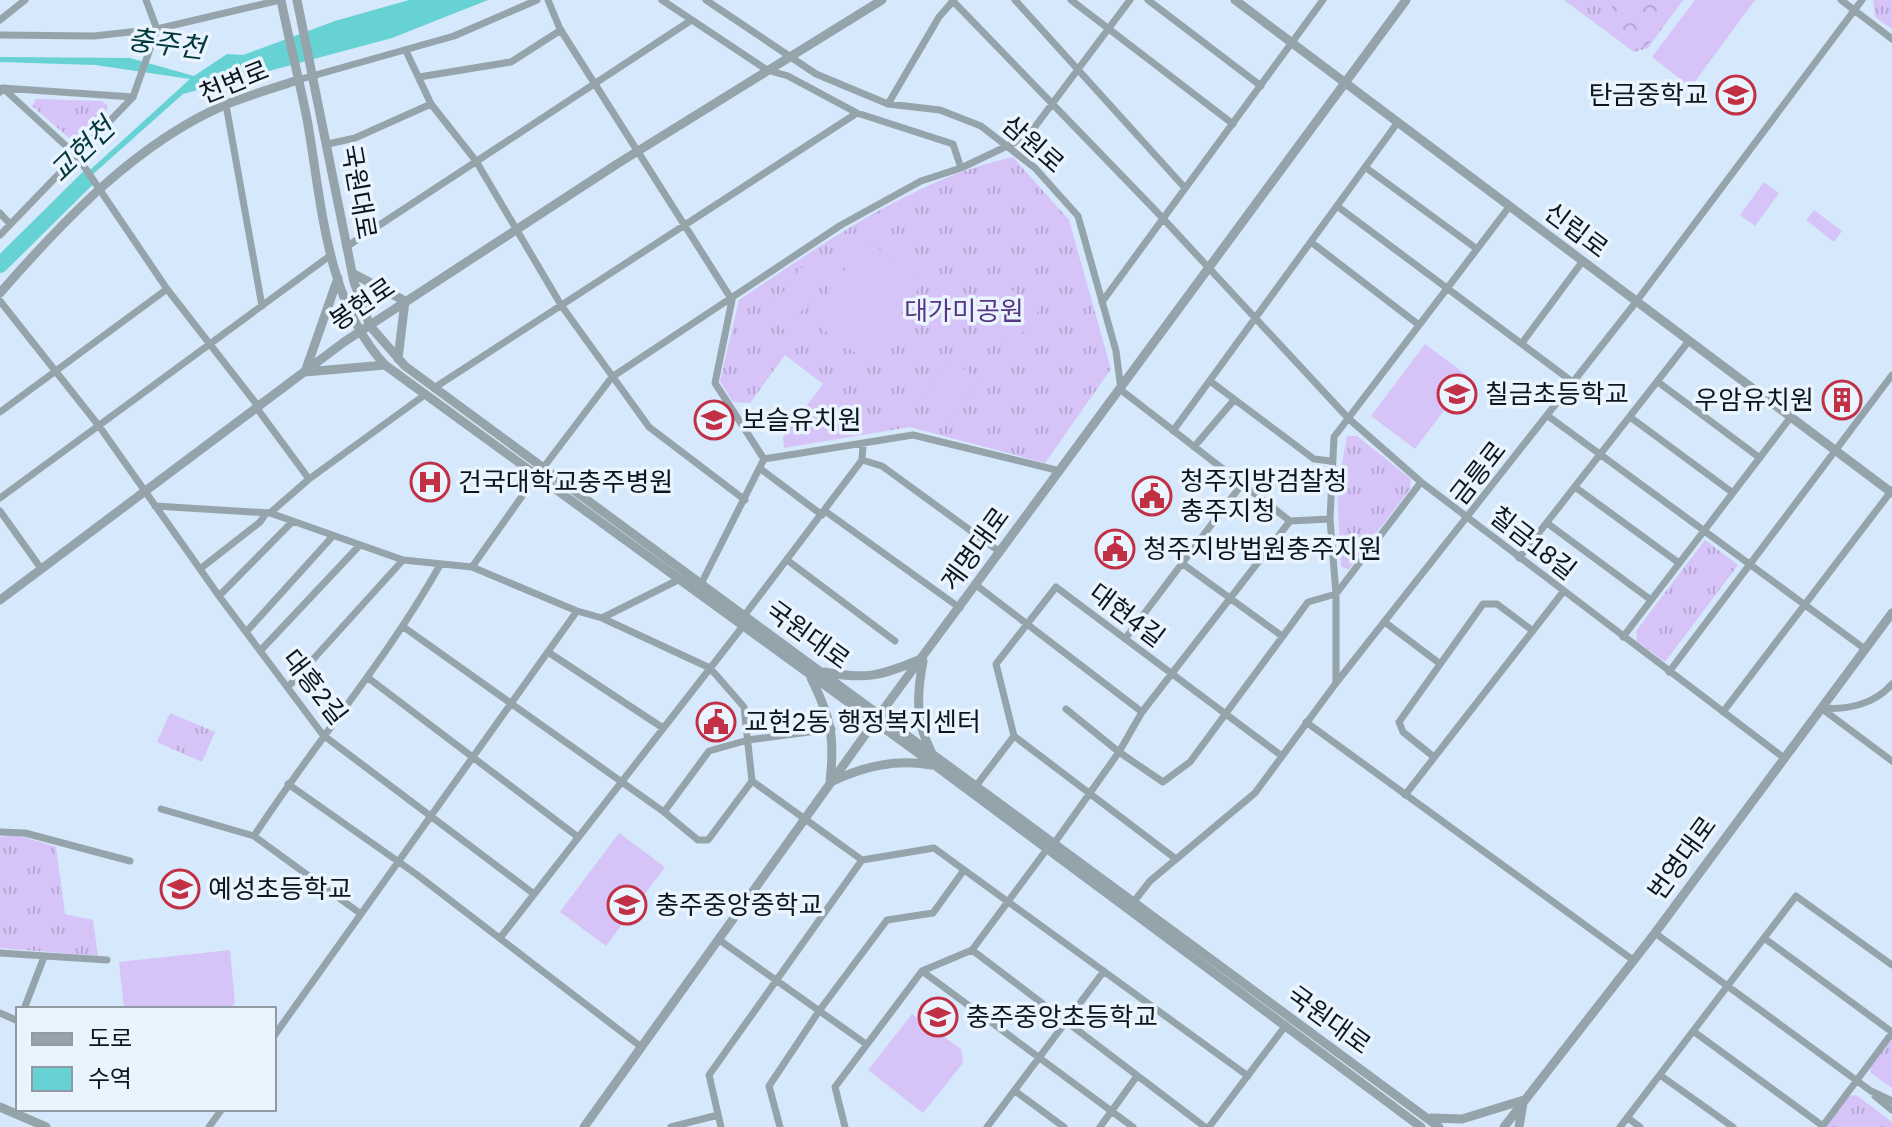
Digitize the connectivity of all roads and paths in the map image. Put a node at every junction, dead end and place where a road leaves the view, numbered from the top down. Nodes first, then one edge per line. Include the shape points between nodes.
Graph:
1 (25, 0) edge
2 (146, 0) edge
3 (280, 0) edge
4 (537, 0) edge
5 (548, 0) edge
6 (662, 0) edge
7 (706, 0) edge
8 (882, 0) edge
9 (953, 0) edge
10 (1015, 0) edge
11 (1071, 0) edge
12 (1130, 0) edge
13 (1148, 0) edge
14 (1235, 0) edge
15 (1323, 0) edge
16 (1406, 0) edge
17 (1841, 0) edge
18 (1862, 0) edge
19 (298, 4) edge
20 (1854, 10) junction
21 (0, 20) edge
22 (690, 21) junction
23 (1108, 28) junction
24 (157, 29) junction
25 (561, 30) junction
26 (0, 35) edge
27 (1892, 39) edge
28 (1292, 43) junction
29 (406, 51) junction
30 (791, 56) junction
31 (1078, 69) junction
32 (767, 70) junction
33 (314, 73) junction
34 (419, 77) junction
35 (297, 78) junction
36 (596, 82) junction
37 (1346, 83) junction
38 (1261, 86) junction
39 (1, 90) edge
40 (133, 97) junction
41 (431, 104) junction
42 (888, 104) junction
43 (1052, 104) junction
44 (226, 105) junction
45 (857, 113) junction
46 (1398, 122) junction
47 (1233, 124) junction
48 (328, 144) junction
49 (1009, 145) junction
50 (640, 151) junction
51 (77, 156) junction
52 (476, 161) junction
53 (1365, 167) junction
54 (961, 168) junction
55 (1185, 188) junction
56 (98, 189) junction
57 (1337, 206) junction
58 (1509, 207) junction
59 (0, 213) edge
60 (1163, 219) junction
61 (10, 224) junction
62 (687, 227) junction
63 (516, 231) junction
64 (0, 235) edge
65 (1311, 242) junction
66 (346, 247) junction
67 (1477, 249) junction
68 (331, 255) junction
69 (1582, 262) junction
70 (1209, 270) junction
71 (352, 273) junction
72 (338, 278) junction
73 (1447, 288) junction
74 (167, 289) junction
75 (0, 293) edge
76 (732, 300) junction
77 (0, 301) edge
78 (405, 301) junction
79 (1102, 302) junction
80 (1636, 302) junction
81 (561, 305) junction
82 (262, 306) junction
83 (1254, 320) junction
84 (1419, 325) junction
85 (370, 326) junction
86 (358, 332) junction
87 (1688, 342) junction
88 (1522, 343) junction
89 (210, 344) junction
90 (398, 359) junction
91 (385, 365) junction
92 (56, 371) junction
93 (305, 372) junction
94 (1892, 375) edge
95 (612, 377) junction
96 (1210, 381) junction
97 (1658, 382) junction
98 (1574, 383) junction
99 (1121, 390) junction
100 (430, 391) junction
101 (1234, 400) junction
102 (257, 406) junction
103 (0, 412) edge
104 (1548, 416) junction
105 (1630, 417) junction
106 (1348, 418) junction
107 (1790, 418) junction
108 (99, 426) junction
109 (1173, 431) junction
110 (863, 445) junction
111 (1194, 447) junction
112 (1834, 451) junction
113 (1600, 454) junction
114 (1760, 458) junction
115 (764, 459) junction
116 (862, 460) junction
117 (1331, 461) junction
118 (762, 470) junction
119 (540, 471) junction
120 (1060, 471) junction
121 (309, 479) junction
122 (1421, 482) junction
123 (1242, 484) junction
124 (1575, 487) junction
125 (1892, 491) edge
126 (145, 492) junction
127 (1733, 493) junction
128 (0, 498) edge
129 (745, 500) junction
130 (155, 506) junction
131 (0, 511) edge
132 (268, 513) junction
133 (823, 513) junction
134 (1468, 518) junction
135 (1330, 519) junction
136 (1290, 521) junction
137 (292, 522) junction
138 (1547, 523) junction
139 (1703, 531) junction
140 (332, 537) junction
141 (359, 546) junction
142 (1000, 552) junction
143 (1519, 558) junction
144 (403, 560) junction
145 (787, 560) junction
146 (1679, 563) junction
147 (1183, 564) junction
148 (440, 565) junction
149 (1749, 565) junction
150 (40, 567) junction
151 (472, 567) junction
152 (200, 569) junction
153 (680, 579) junction
154 (701, 584) junction
155 (976, 585) junction
156 (1563, 592) junction
157 (1336, 594) junction
158 (219, 596) junction
159 (1231, 598) junction
160 (0, 600) edge
161 (1651, 600) junction
162 (1805, 605) junction
163 (960, 608) junction
164 (577, 611) junction
165 (1892, 613) edge
166 (602, 618) junction
167 (744, 621) junction
168 (1386, 623) junction
169 (1027, 624) junction
170 (405, 628) junction
171 (247, 631) junction
172 (1533, 631) junction
173 (1282, 636) junction
174 (1623, 637) junction
175 (1125, 639) junction
176 (895, 641) dead end
177 (1865, 649) junction
178 (261, 650) junction
179 (548, 652) junction
180 (924, 658) junction
181 (1439, 663) junction
182 (710, 668) junction
183 (820, 671) junction
184 (1669, 672) junction
185 (809, 674) junction
186 (1172, 674) junction
187 (367, 677) junction
188 (1336, 683) junction
189 (1892, 684) edge
190 (288, 687) junction
191 (510, 704) junction
192 (1821, 708) junction
193 (1066, 709) dead end
194 (1142, 712) junction
195 (1723, 712) junction
196 (1225, 713) junction
197 (877, 718) junction
198 (1306, 722) junction
199 (663, 728) junction
200 (832, 729) junction
201 (323, 735) junction
202 (1014, 736) junction
203 (748, 740) junction
204 (1119, 752) junction
205 (932, 754) junction
206 (1282, 756) junction
207 (1434, 757) junction
208 (472, 758) junction
209 (1784, 758) junction
210 (1892, 761) edge
211 (936, 766) junction
212 (752, 781) junction
213 (621, 782) junction
214 (830, 783) junction
215 (288, 784) junction
216 (976, 786) junction
217 (1088, 793) junction
218 (1405, 795) junction
219 (161, 809) dead end
220 (664, 812) junction
221 (432, 815) junction
222 (806, 819) junction
223 (0, 832) edge
224 (254, 836) junction
225 (578, 837) junction
226 (1050, 847) junction
227 (1176, 859) junction
228 (862, 860) junction
229 (130, 861) dead end
230 (397, 863) junction
231 (964, 870) junction
232 (534, 894) junction
233 (1007, 902) junction
234 (1131, 906) junction
235 (361, 914) junction
236 (1655, 933) junction
237 (500, 938) junction
238 (1764, 938) junction
239 (718, 939) junction
240 (972, 950) junction
241 (0, 954) edge
242 (44, 957) junction
243 (107, 960) dead end
244 (1633, 960) junction
245 (1892, 965) edge
246 (922, 971) junction
247 (1104, 971) junction
248 (776, 981) junction
249 (1727, 986) junction
250 (25, 1007) edge
251 (819, 1011) junction
252 (1067, 1022) junction
253 (1286, 1025) junction
254 (1693, 1031) junction
255 (276, 1033) edge
256 (1892, 1033) edge
257 (866, 1044) junction
258 (640, 1046) junction
259 (1040, 1058) junction
260 (1660, 1075) junction
261 (1137, 1076) junction
262 (1248, 1076) junction
263 (1857, 1080) junction
264 (1015, 1091) junction
265 (1871, 1091) junction
266 (1524, 1100) junction
267 (1892, 1101) edge
268 (0, 1107) edge
269 (1892, 1110) edge
270 (1112, 1111) junction
271 (718, 1115) junction
272 (1628, 1118) junction
273 (1420, 1124) edge
274 (989, 1126) edge
275 (46, 1127) edge
276 (584, 1127) edge
277 (671, 1127) edge
278 (721, 1127) edge
279 (780, 1127) edge
280 (845, 1127) edge
281 (1064, 1127) edge
282 (1100, 1127) edge
283 (1133, 1127) edge
284 (1207, 1127) edge
285 (1439, 1127) edge
286 (1504, 1127) edge
287 (1519, 1127) edge
288 (1620, 1127) edge
289 (1640, 1127) edge
290 (1733, 1127) edge
291 (1823, 1127) edge

1 - 21 street
2 - 24 street
3 - 24 street
3 - 35 street, 국원대로
4 - 29 street, 천변로
5 - 25 street
6 - 22 street
7 - 30 street, 삼원로
8 - 30 street, 봉현로
9 - 42 street
9 - 43 street, 칠금18길
10 - 31 street
11 - 23 street
12 - 23 street
13 - 38 street
14 - 28 street, 신립로
15 - 28 street
16 - 37 street, 계명대로
17 - 20 street
18 - 20 street, 금릉로
19 - 33 street, 국원대로
20 - 27 street
20 - 80 street, 금릉로
22 - 32 street
22 - 36 street
23 - 31 street
23 - 47 street
24 - 26 street via 94,36
24 - 40 street
25 - 34 street via 511,62
25 - 36 street
28 - 37 street, 신립로
28 - 38 street
29 - 33 street, 천변로
29 - 34 street
30 - 32 street, 봉현로
30 - 42 street, 삼원로 via 816,74
31 - 43 street
31 - 55 street
32 - 45 street
32 - 50 street, 봉현로
33 - 35 street, 천변로
33 - 48 street, 국원대로
34 - 41 street
35 - 44 street, 천변로
35 - 68 street, 국원대로
36 - 50 street
36 - 52 street
37 - 46 street, 신립로
37 - 70 street, 계명대로
38 - 47 street
39 - 40 street
39 - 51 street
40 - 51 street
41 - 48 street via 355,138
41 - 52 street
42 - 49 street, 삼원로 via 940,110 981,126
43 - 49 street via 1028,136
43 - 60 street, 칠금18길
44 - 56 street, 천변로
44 - 82 street
45 - 54 street via 953,144
45 - 62 street
46 - 53 street
46 - 58 street, 신립로
47 - 55 street
48 - 66 street, 국원대로
49 - 54 street
49 - 79 street, 삼원로 via 1078,216
50 - 62 street
50 - 63 street, 봉현로
51 - 56 street
51 - 61 street
52 - 63 street
52 - 66 street
53 - 57 street
53 - 67 street
54 - 76 street via 921,181 841,225
55 - 60 street
56 - 74 street
56 - 75 street, 천변로
57 - 65 street
57 - 73 street
58 - 67 street
58 - 69 street, 신립로
59 - 61 street
60 - 70 street, 칠금18길
60 - 79 street
61 - 64 street
62 - 76 street
62 - 81 street
63 - 78 street, 봉현로
63 - 81 street
65 - 83 street
65 - 84 street
66 - 71 street, 국원대로
67 - 73 street
68 - 72 street, 국원대로
68 - 82 street
69 - 80 street, 신립로
69 - 88 street
70 - 83 street, 칠금18길
70 - 99 street, 계명대로
71 - 78 street
71 - 85 street, 국원대로
72 - 86 street, 국원대로
72 - 93 street
73 - 84 street
73 - 88 street
74 - 89 street
74 - 92 street
76 - 95 street
76 - 115 street via 715,383
77 - 92 street, 대흥2길
78 - 85 street, 봉현로
78 - 90 street
79 - 99 street, 삼원로
80 - 87 street, 신립로
80 - 98 street, 금릉로
81 - 95 street
81 - 100 street
82 - 89 street
83 - 96 street
83 - 106 street, 칠금18길
84 - 106 street
85 - 86 street, 봉현로
85 - 90 street, 국원대로
86 - 91 street, 국원대로
86 - 93 street, 봉현로
87 - 97 street
87 - 107 street, 신립로
88 - 98 street
89 - 102 street
89 - 108 street
90 - 100 street, 국원대로
91 - 93 street
91 - 100 street, 국원대로
92 - 103 street
92 - 108 street, 대흥2길
93 - 102 street, 봉현로
94 - 112 street
95 - 119 street
95 - 129 street via 649,427
96 - 101 street
96 - 109 street
97 - 105 street
97 - 114 street
98 - 104 street, 금릉로
99 - 109 street
99 - 120 street, 계명대로
100 - 119 street, 국원대로
100 - 121 street
101 - 111 street
101 - 117 street via 1314,459
102 - 121 street
102 - 126 street, 봉현로
104 - 113 street
104 - 134 street, 금릉로
105 - 113 street
105 - 127 street
106 - 117 street via 1334,437
106 - 122 street, 칠금18길
107 - 112 street, 신립로
107 - 114 street
108 - 126 street, 대흥2길
108 - 128 street
109 - 111 street
110 - 115 street
110 - 116 street
110 - 120 street via 913,435
111 - 123 street
112 - 125 street, 신립로
112 - 149 street
113 - 124 street
113 - 139 street
114 - 127 street
115 - 118 street
116 - 133 street
116 - 142 street via 882,466
117 - 135 street
118 - 129 street
118 - 133 street
119 - 151 street
119 - 153 street, 국원대로
119 - 154 street, 국원대로
120 - 142 street, 계명대로
121 - 132 street
122 - 134 street, 칠금18길
122 - 157 street
123 - 136 street
123 - 147 street
124 - 138 street
124 - 146 street
125 - 162 street
126 - 130 street, 대흥2길
126 - 150 street, 봉현로
127 - 139 street
129 - 154 street
130 - 132 street
130 - 152 street, 대흥2길
131 - 150 street
132 - 137 street
132 - 152 street
133 - 145 street
133 - 163 street
134 - 143 street, 칠금18길
134 - 168 street, 금릉로
135 - 136 street
135 - 157 street
136 - 159 street
137 - 140 street
137 - 158 street
138 - 143 street
138 - 161 street
139 - 146 street
139 - 149 street
140 - 141 street
140 - 171 street
141 - 144 street
141 - 178 street
142 - 155 street, 계명대로
143 - 156 street, 칠금18길
144 - 148 street
144 - 190 street
145 - 167 street
145 - 176 street
146 - 161 street
147 - 159 street
147 - 175 street
148 - 151 street
148 - 170 street
149 - 162 street
149 - 184 street
150 - 160 street, 봉현로
151 - 164 street
152 - 158 street, 대흥2길
153 - 166 street
153 - 167 street, 국원대로
154 - 167 street, 국원대로
155 - 163 street, 계명대로
155 - 169 street
156 - 172 street
156 - 174 street, 칠금18길
157 - 173 street via 1308,602
157 - 188 street
158 - 171 street, 대흥2길
159 - 173 street
159 - 186 street
161 - 174 street
162 - 177 street
162 - 195 street
163 - 180 street, 계명대로
164 - 166 street
164 - 179 street
165 - 177 street, 번영대로
166 - 182 street
167 - 182 street
167 - 183 street, 국원대로
167 - 185 street, 국원대로
168 - 181 street
168 - 188 street, 금릉로
169 - 175 street, 대현4길 via 1056,587
169 - 194 street
169 - 202 street, 대현4길 via 996,664
170 - 187 street
170 - 191 street
171 - 178 street, 대흥2길
172 - 181 street via 1497,604 1483,604
172 - 207 street
173 - 196 street
174 - 184 street, 칠금18길
175 - 186 street, 대현4길
177 - 192 street, 번영대로
178 - 190 street, 대흥2길
179 - 191 street
179 - 199 street
180 - 183 street via 860,679
180 - 197 street, 계명대로
180 - 205 street via 917,696 922,734
181 - 207 street via 1399,722 1403,732
182 - 199 street
182 - 203 street via 744,707
183 - 197 street, 국원대로
184 - 195 street, 칠금18길
185 - 197 street, 국원대로
185 - 200 street
186 - 194 street
186 - 196 street, 대현4길
187 - 201 street
187 - 208 street
188 - 198 street, 금릉로
189 - 192 street via 1879,697 1844,710
190 - 201 street, 대흥2길
191 - 208 street
191 - 213 street
192 - 209 street, 번영대로
192 - 210 street
193 - 204 street
194 - 204 street
195 - 209 street, 칠금18길
196 - 204 street via 1190,762 1163,782
196 - 206 street, 대현4길
197 - 205 street, 국원대로
197 - 211 street, 국원대로
197 - 214 street, 계명대로
198 - 206 street, 금릉로
198 - 218 street
199 - 213 street
200 - 203 street
200 - 214 street
201 - 215 street
201 - 221 street, 대흥2길
202 - 216 street
202 - 217 street
203 - 212 street
203 - 220 street via 709,751
204 - 217 street
205 - 216 street, 국원대로
206 - 227 street, 금릉로 via 1255,793
207 - 218 street
208 - 221 street
208 - 225 street
209 - 236 street, 번영대로
211 - 214 street via 863,767
211 - 226 street, 국원대로
212 - 220 street via 708,840 698,840
212 - 222 street
213 - 220 street
213 - 225 street
214 - 222 street, 계명대로
215 - 224 street
215 - 230 street
216 - 226 street, 국원대로
217 - 226 street
217 - 227 street
218 - 244 street
219 - 224 street
221 - 230 street
221 - 232 street, 대흥2길
222 - 228 street
222 - 239 street, 계명대로
223 - 229 street via 25,833
224 - 235 street
225 - 232 street
226 - 233 street
226 - 234 street, 국원대로
227 - 234 street, 금릉로
228 - 231 street via 934,848
228 - 248 street
230 - 235 street
230 - 237 street
231 - 233 street
231 - 251 street via 933,913 887,920
232 - 237 street
233 - 240 street
233 - 247 street
234 - 253 street, 국원대로
234 - 273 street, 국원대로
235 - 255 street
236 - 244 street, 번영대로
236 - 249 street
237 - 258 street
238 - 245 street via 1796,896
238 - 249 street
238 - 256 street
239 - 248 street
239 - 258 street, 계명대로
240 - 246 street
240 - 252 street
241 - 242 street
242 - 243 street
242 - 250 street
244 - 266 street, 번영대로
246 - 257 street
246 - 259 street
247 - 252 street
247 - 262 street
248 - 251 street
248 - 271 street via 709,1075
249 - 254 street
249 - 263 street
251 - 257 street
251 - 279 street via 769,1086
252 - 259 street
252 - 261 street
253 - 262 street
253 - 273 street, 국원대로
254 - 260 street
254 - 291 street
256 - 263 street
257 - 280 street via 835,1087
258 - 276 street, 계명대로
259 - 264 street
259 - 270 street
260 - 272 street
260 - 290 street
261 - 270 street
261 - 284 street
262 - 284 street
263 - 265 street
263 - 291 street
264 - 274 street
264 - 281 street
265 - 267 street
265 - 269 street
266 - 273 street via 1462,1119
266 - 286 street, 번영대로
266 - 287 street
268 - 275 street
270 - 282 street
270 - 283 street
271 - 277 street
271 - 278 street
272 - 288 street
272 - 289 street
273 - 285 street, 국원대로

